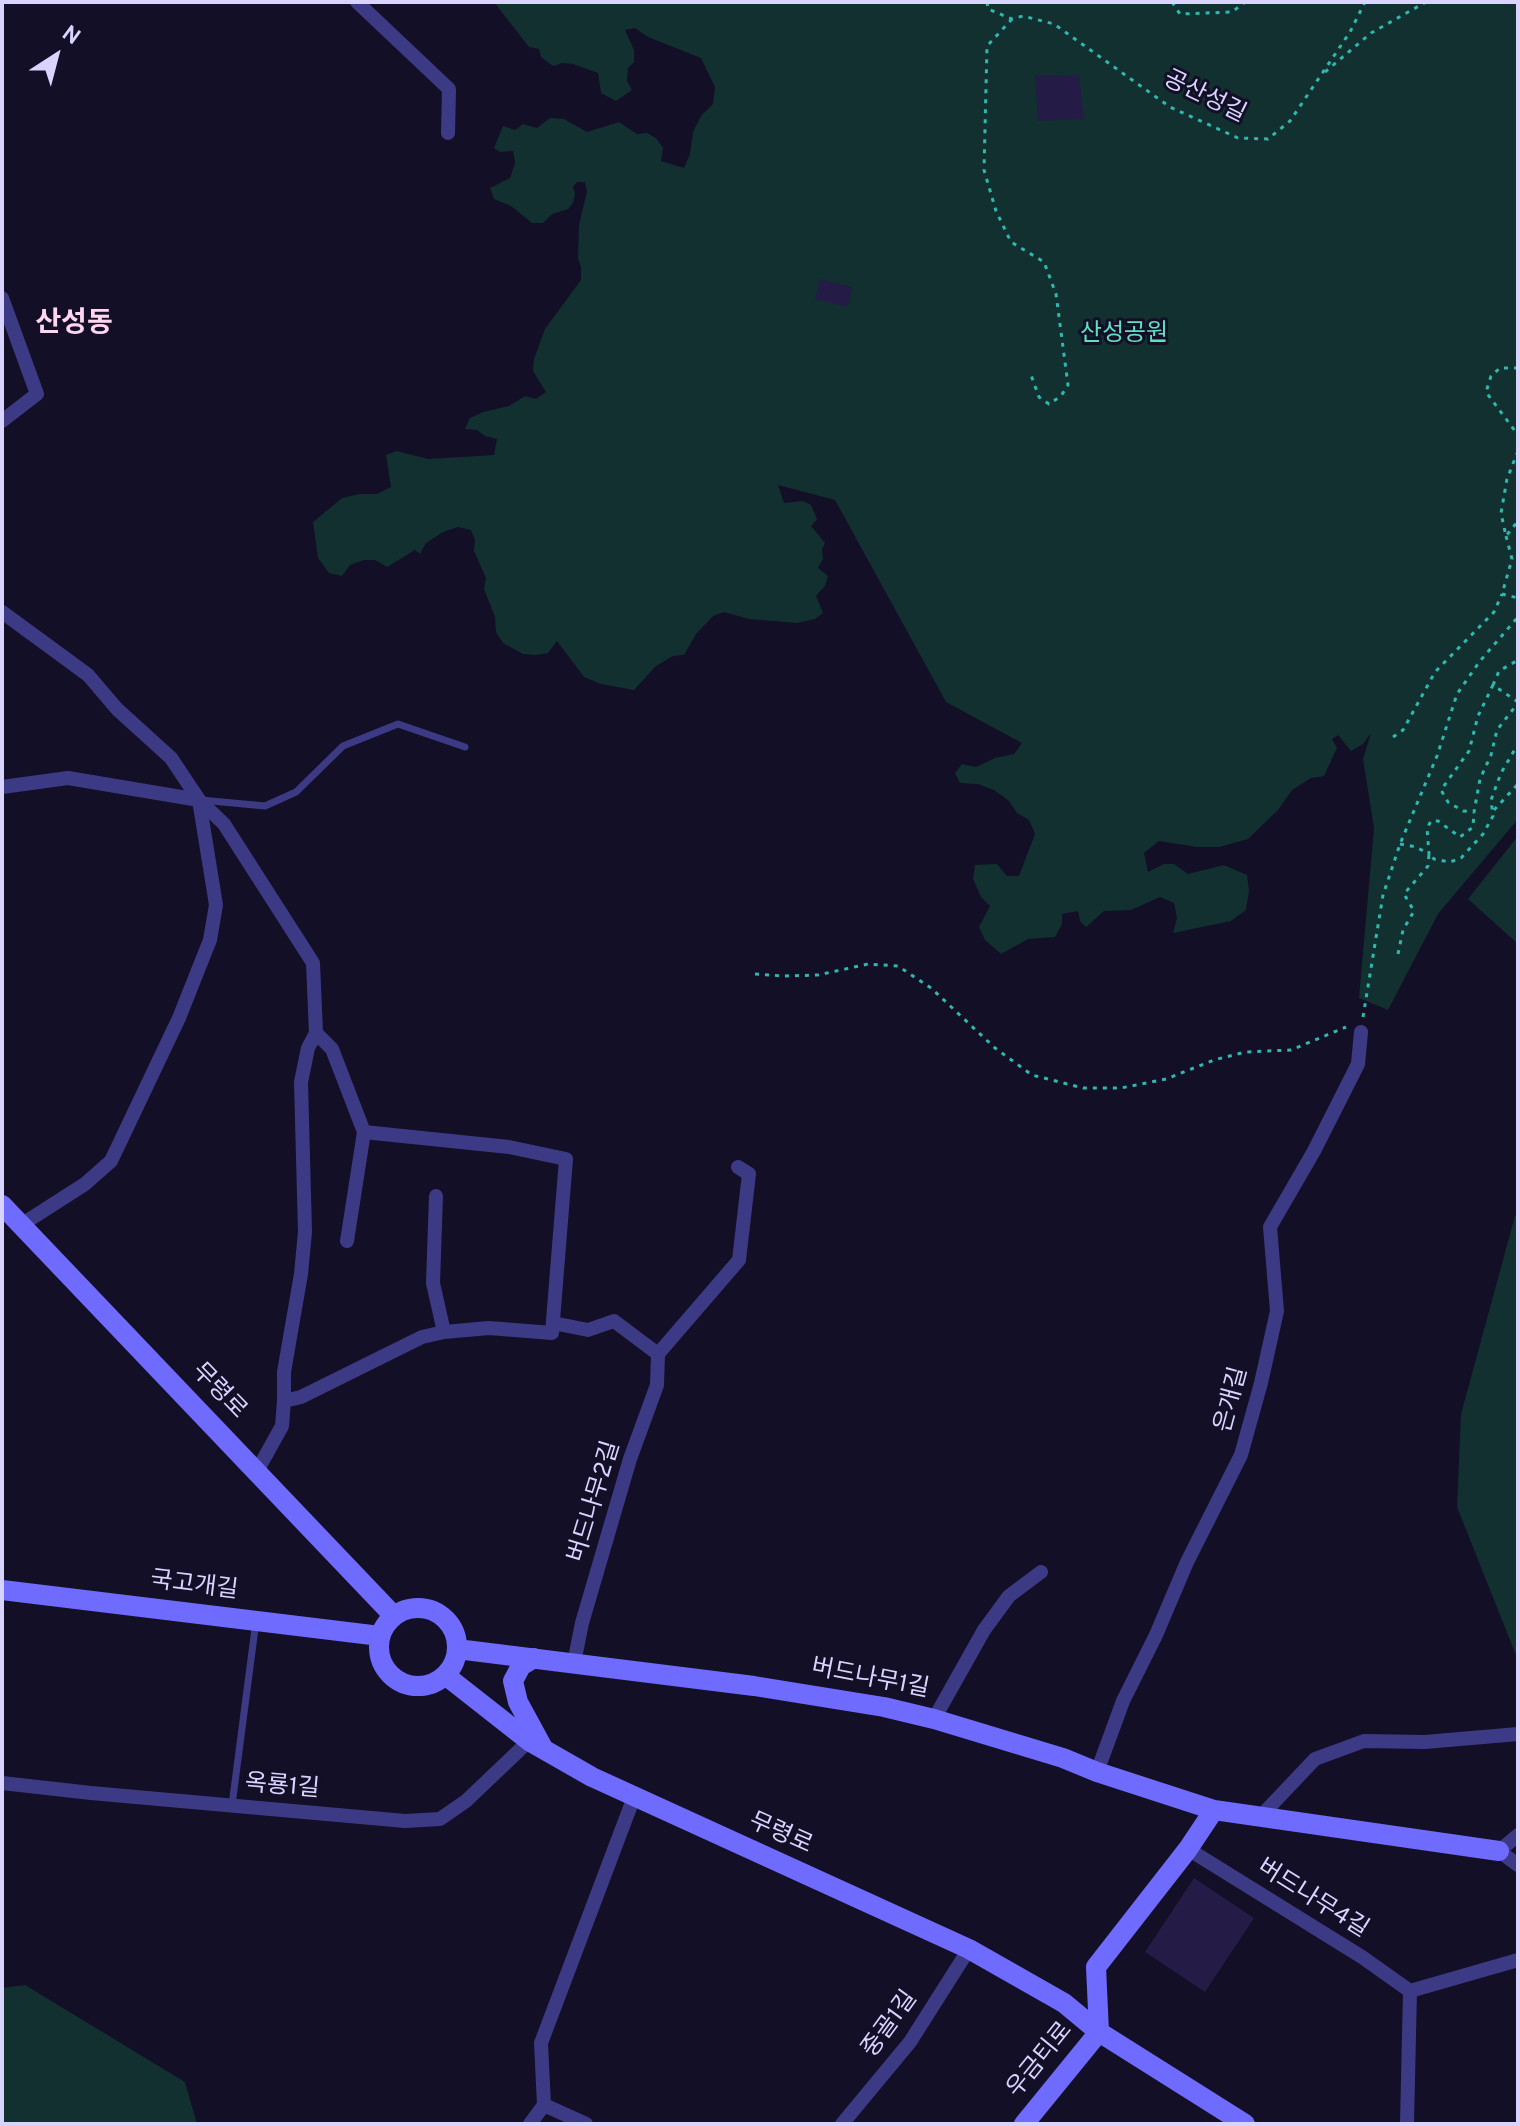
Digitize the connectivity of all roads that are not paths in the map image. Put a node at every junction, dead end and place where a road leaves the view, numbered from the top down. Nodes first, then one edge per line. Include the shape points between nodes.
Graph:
1 (357, 2) edge
2 (448, 133) dead end
3 (2, 298) edge
4 (2, 421) edge
5 (2, 612) edge
6 (465, 747) dead end
7 (2, 787) edge
8 (199, 800) junction
9 (1361, 1032) road end
10 (316, 1033) junction
11 (364, 1132) junction
12 (738, 1167) dead end
13 (436, 1196) dead end
14 (2, 1205) edge
15 (21, 1225) junction
16 (347, 1241) dead end
17 (553, 1323) junction
18 (444, 1332) junction
19 (658, 1354) junction
20 (284, 1401) junction
21 (257, 1471) junction
22 (1041, 1572) dead end
23 (2, 1590) edge
24 (394, 1616) junction
25 (256, 1621) junction
26 (380, 1636) junction
27 (457, 1649) junction
28 (534, 1658) junction
29 (574, 1663) junction
30 (445, 1675) junction
31 (934, 1719) junction
32 (1518, 1734) edge
33 (537, 1746) junction
34 (1097, 1772) junction
35 (2, 1783) edge
36 (634, 1797) junction
37 (232, 1805) junction
38 (1214, 1810) junction
39 (1261, 1816) junction
40 (1518, 1835) edge
41 (1188, 1849) junction
42 (1499, 1851) junction
43 (1518, 1865) edge
44 (969, 1949) junction
45 (1518, 1960) edge
46 (1410, 1991) junction
47 (1099, 2032) junction
48 (544, 2105) junction
49 (530, 2124) edge
50 (586, 2124) edge
51 (842, 2124) edge
52 (1024, 2124) edge
53 (1245, 2124) edge
54 (1407, 2124) edge

1 - 2 street via 449,89
3 - 4 street via 37,394
5 - 8 street via 88,675 171,758
6 - 8 lane via 398,724 343,746 296,792 265,806
7 - 8 street via 68,778
8 - 10 street via 224,824 313,963
8 - 15 street via 216,905 210,940 179,1018 111,1161
9 - 34 street, 은개길 via 1358,1064 1270,1227 1277,1311 1241,1455 1123,1701
10 - 11 street via 332,1049
10 - 20 street via 301,1082 305,1232
11 - 16 street
11 - 17 street via 509,1147 566,1159
12 - 19 street via 749,1174 739,1260
13 - 18 street via 433,1283
14 - 15 main road, 무령로
15 - 21 main road, 무령로
17 - 18 street via 552,1333 489,1328
17 - 19 street via 588,1330 614,1321
18 - 20 street via 422,1337
19 - 29 street, 버드나무2길 via 657,1385 630,1459
20 - 21 street via 282,1426
21 - 24 main road, 무령로
22 - 31 street via 1009,1596 984,1630
23 - 25 main road, 국고개길
24 - 26 main road
24 - 27 main road via 405,1610 430,1610 455,1636
25 - 26 main road, 국고개길
25 - 37 lane
26 - 30 main road via 381,1661 398,1681 422,1686
27 - 28 main road, 버드나무1길
27 - 30 main road
28 - 29 main road, 버드나무1길
28 - 33 main road via 521,1666 513,1681
29 - 31 main road, 버드나무1길 via 754,1686
30 - 33 main road, 무령로
31 - 34 main road, 버드나무1길
32 - 39 street via 1364,1741 1315,1759
33 - 36 main road, 무령로
33 - 37 street, 옥룡1길 via 440,1819 405,1821
34 - 38 main road, 버드나무1길
35 - 37 street, 옥룡1길
36 - 44 main road, 무령로
36 - 48 street via 541,2043
38 - 39 main road, 버드나무1길
38 - 41 main road
39 - 42 main road, 버드나무1길
40 - 42 street
41 - 46 street, 버드나무4길
41 - 47 main road via 1096,1967
42 - 43 street
44 - 47 main road, 무령로 via 1064,2003
44 - 51 street, 중골1길 via 910,2042
45 - 46 street
46 - 54 street
47 - 52 main road, 우금티로
47 - 53 main road, 무령로
48 - 49 street
48 - 50 street

